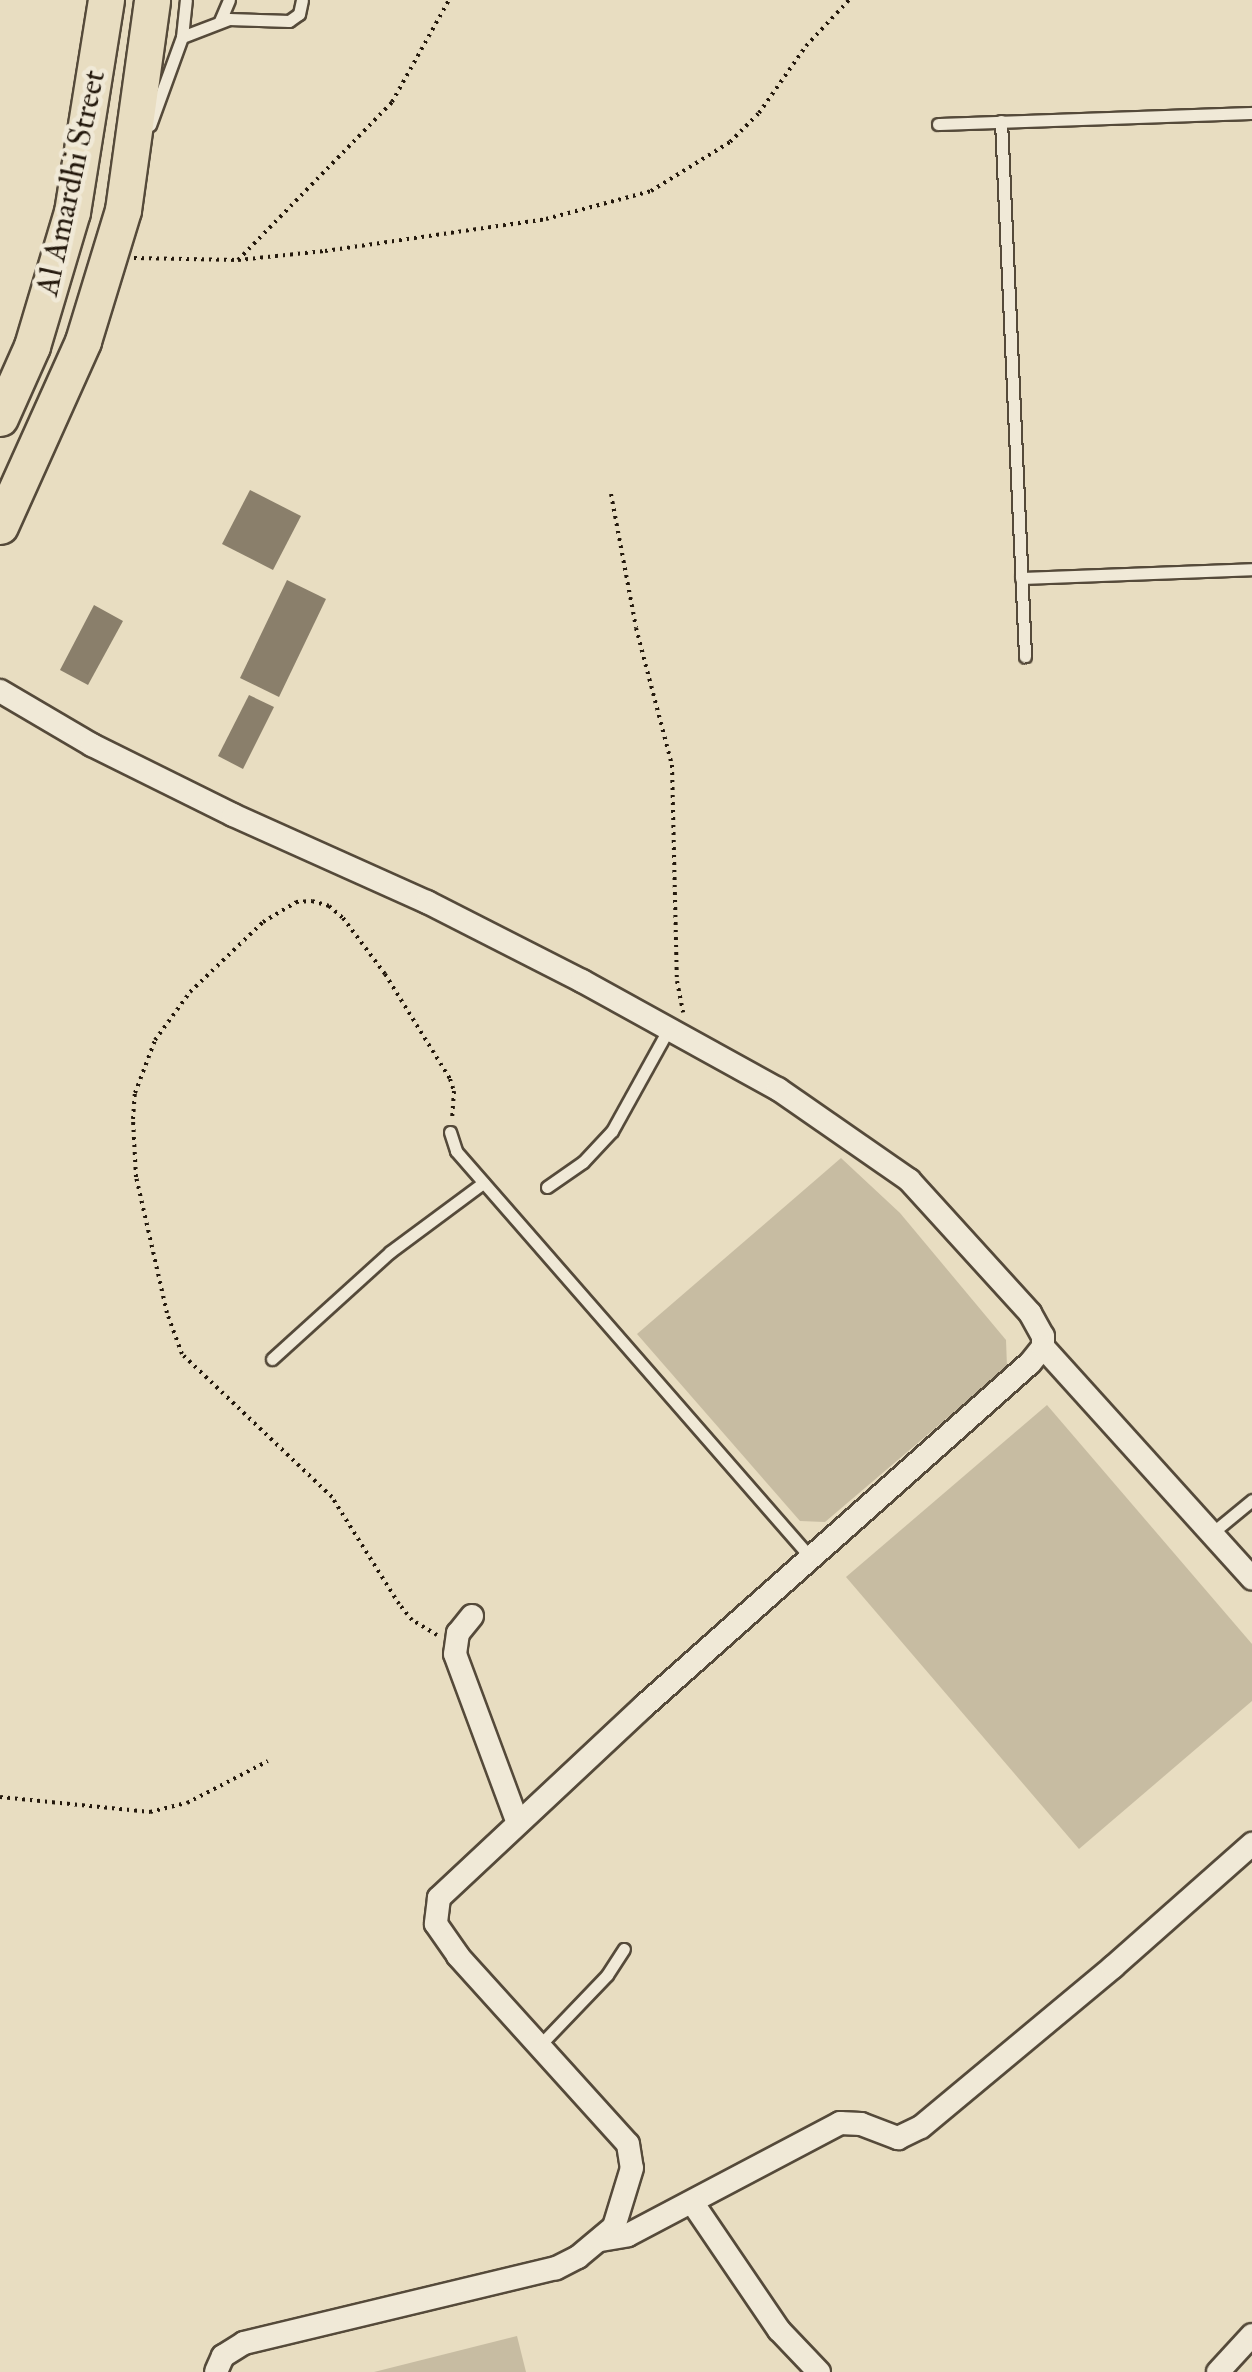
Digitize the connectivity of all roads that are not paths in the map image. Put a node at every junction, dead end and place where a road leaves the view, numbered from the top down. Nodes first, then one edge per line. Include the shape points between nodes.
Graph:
1 (106, 0) edge
2 (152, 0) edge
3 (186, 0) edge
4 (230, 0) edge
5 (302, 0) edge
6 (220, 21) junction
7 (182, 37) junction
8 (1252, 113) edge
9 (1001, 121) junction
10 (938, 124) dead end
11 (123, 210) junction
12 (0, 418) edge
13 (0, 526) edge
14 (1252, 569) edge
15 (1021, 578) junction
16 (1024, 656) dead end
17 (0, 691) edge
18 (668, 1028) junction
19 (450, 1132) road end
20 (483, 1182) junction
21 (547, 1187) dead end
22 (1043, 1347) junction
23 (272, 1359) dead end
24 (1252, 1500) edge
25 (1212, 1533) junction
26 (810, 1557) junction
27 (1252, 1578) edge
28 (472, 1616) dead end
29 (518, 1823) junction
30 (1252, 1844) edge
31 (624, 1950) dead end
32 (539, 2046) junction
33 (692, 2202) junction
34 (597, 2240) junction
35 (1249, 2342) edge
36 (216, 2372) edge
37 (819, 2372) edge
38 (1218, 2372) edge

1 - 12 main road, Al Amardhi Street via 72,212 32,346
2 - 11 main road, Al Amardhi Street
3 - 7 lane
4 - 6 lane
5 - 6 lane via 299,14 288,21
6 - 7 lane
7 - 11 lane
8 - 9 lane
9 - 10 lane
9 - 15 lane
11 - 13 main road, Al Amardhi Street via 83,341
14 - 15 lane
15 - 16 lane
17 - 18 street via 92,746 427,902
18 - 21 lane via 612,1131
18 - 22 street via 830,1122 908,1180 1030,1313
19 - 20 lane via 456,1151
20 - 23 lane via 390,1252
20 - 26 lane
22 - 25 street
22 - 26 street
24 - 25 lane
25 - 27 street
26 - 29 street
28 - 29 street via 455,1643 458,1666
29 - 32 street via 439,1898 436,1924
30 - 33 street via 921,2127 898,2138 840,2124
31 - 32 lane
32 - 34 street via 628,2144 627,2195 614,2227
33 - 34 street via 628,2235
33 - 37 street via 779,2330
34 - 36 street via 556,2268 232,2346
35 - 38 street

